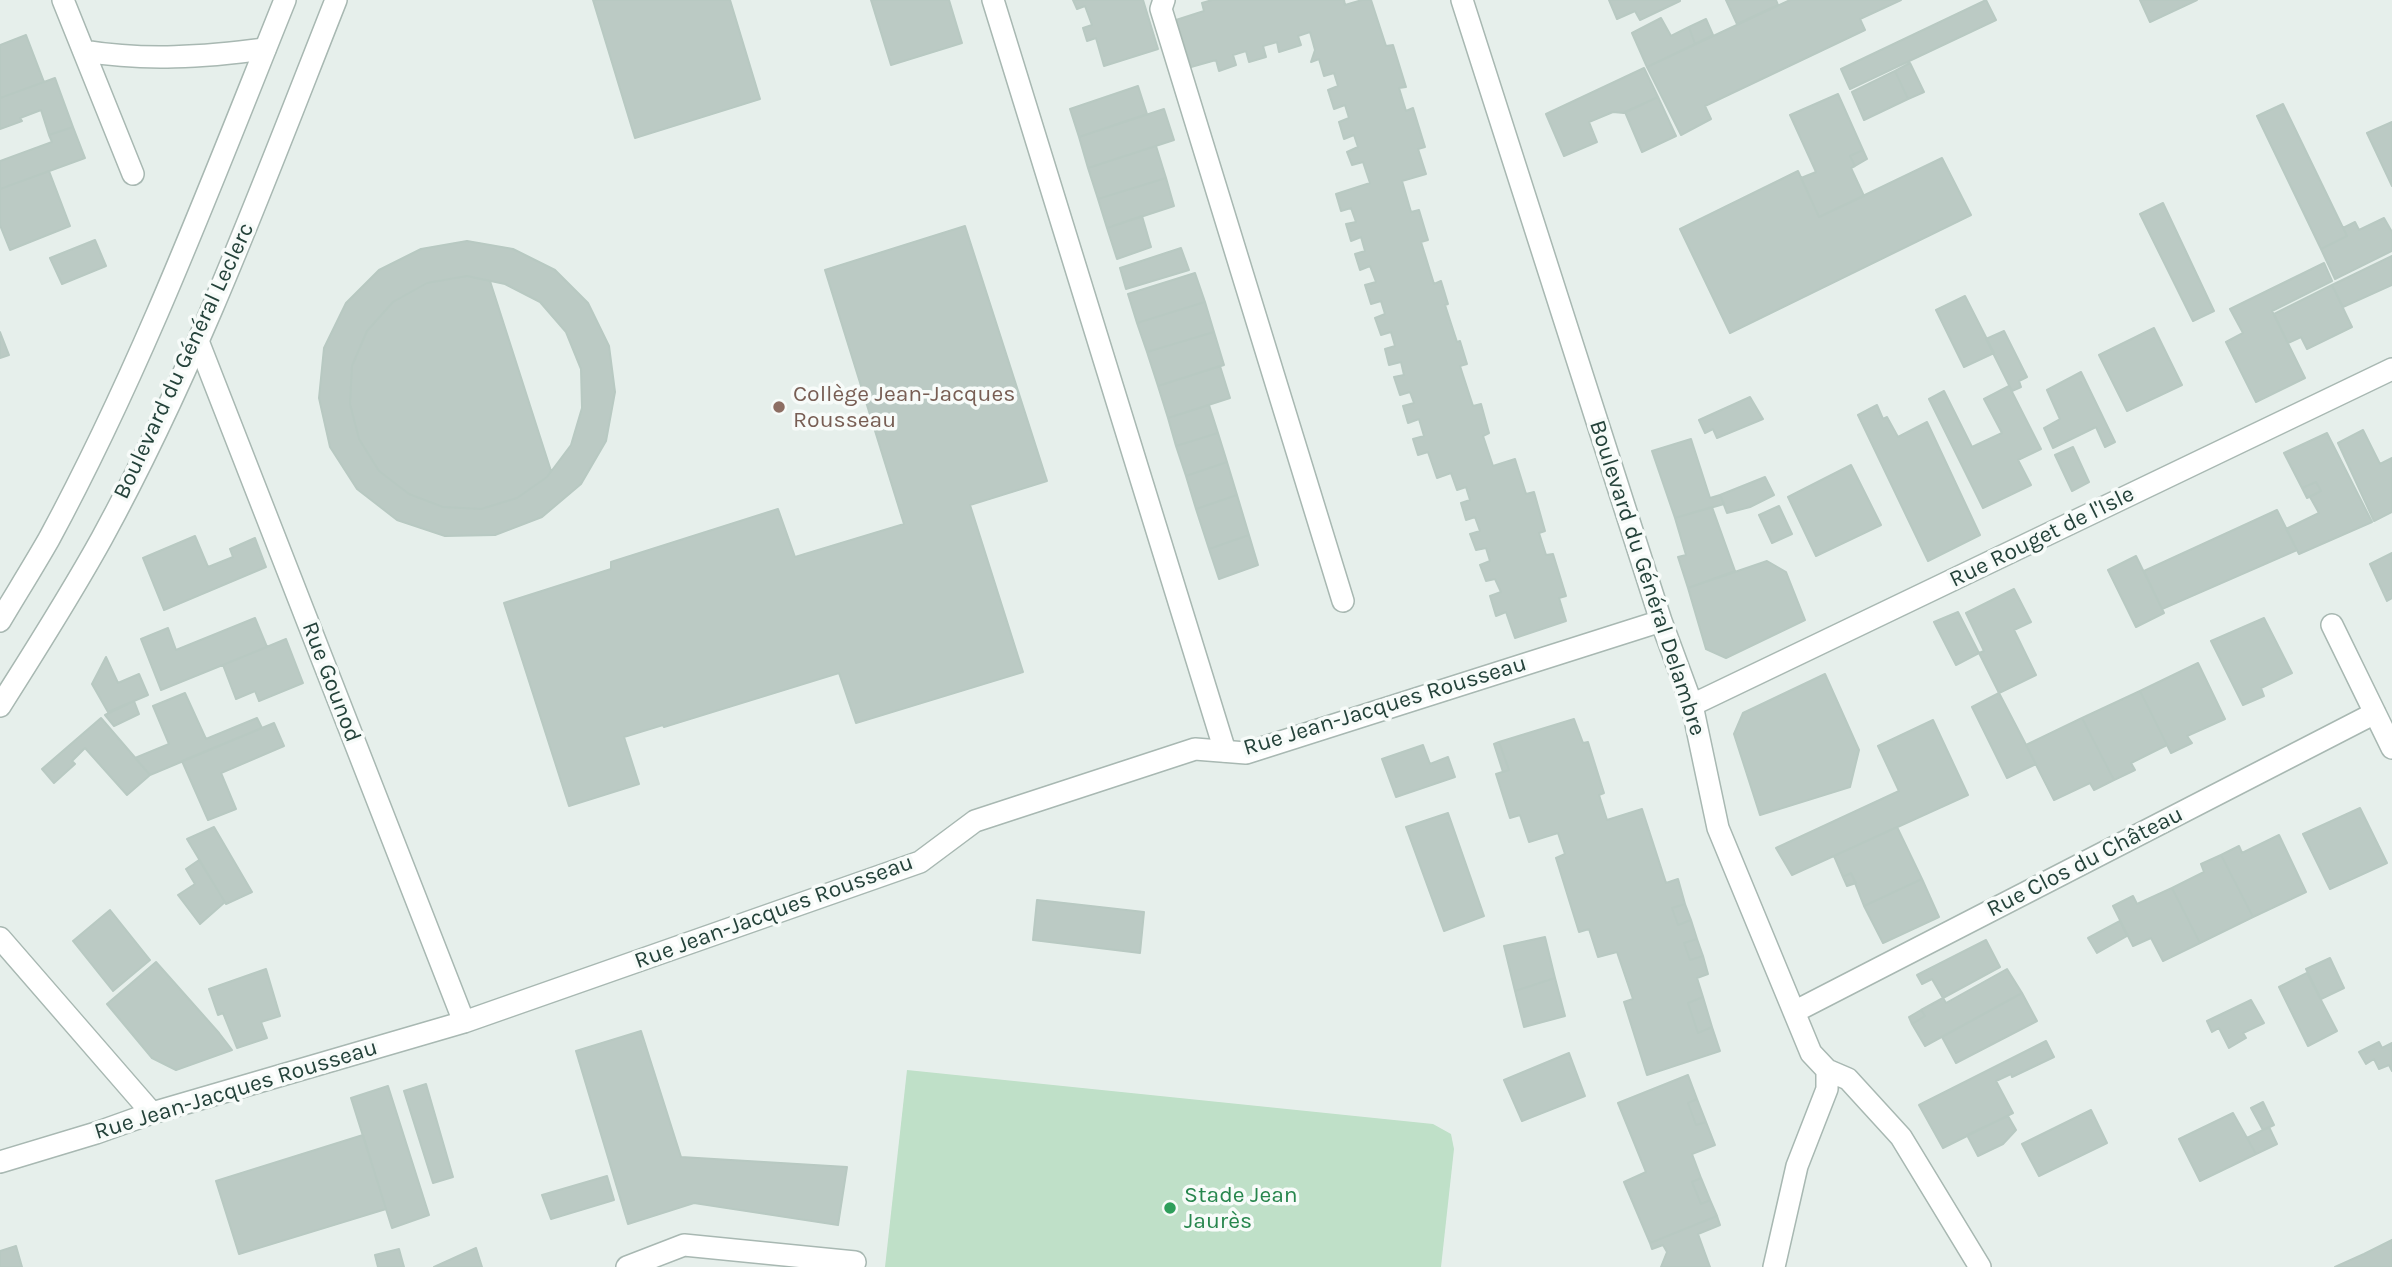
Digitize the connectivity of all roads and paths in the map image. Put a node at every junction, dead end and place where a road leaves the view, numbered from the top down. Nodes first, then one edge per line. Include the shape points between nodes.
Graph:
1 (63, 0) edge
2 (285, 0) edge
3 (336, 0) edge
4 (993, 0) edge
5 (1164, 0) edge
6 (1462, 0) edge
7 (265, 49) junction
8 (84, 51) junction
9 (132, 174) dead end
10 (198, 341) junction
11 (2392, 369) edge
12 (1343, 601) dead end
13 (0, 621) edge
14 (1661, 621) junction
15 (2332, 625) dead end
16 (1692, 705) junction
17 (0, 706) edge
18 (2375, 713) junction
19 (2392, 748) edge
20 (1225, 751) junction
21 (0, 938) edge
22 (1794, 1012) junction
23 (464, 1022) junction
24 (1827, 1070) junction
25 (152, 1113) junction
26 (0, 1162) edge
27 (855, 1262) dead end
28 (627, 1267) edge
29 (1774, 1267) edge
30 (1980, 1267) edge

1 - 8 street
2 - 7 street, Boulevard du Général Leclerc
3 - 10 street, Boulevard du Général Leclerc
4 - 20 street
5 - 12 street via 1161,9
6 - 14 street, Boulevard du Général Delambre
7 - 8 street via 167,59
7 - 13 street, Boulevard du Général Leclerc via 94,450
8 - 9 street
10 - 17 street, Boulevard du Général Leclerc via 102,538
10 - 23 street, Rue Gounod
11 - 16 street, Rue Rouget de l'Isle
14 - 16 street, Boulevard du Général Delambre
14 - 20 street, Rue Jean-Jacques Rousseau via 1246,753
15 - 18 street
16 - 22 street, Boulevard du Général Delambre via 1718,828
18 - 19 street
18 - 22 street, Rue Clos du Château
20 - 23 street, Rue Jean-Jacques Rousseau via 1195,749 975,821 920,862
21 - 25 street
22 - 24 street, Boulevard du Général Delambre via 1811,1053
23 - 25 street, Rue Jean-Jacques Rousseau
24 - 29 street via 1827,1089 1797,1166
24 - 30 street via 1848,1079 1901,1137
25 - 26 street, Rue Jean-Jacques Rousseau
27 - 28 street via 684,1245

